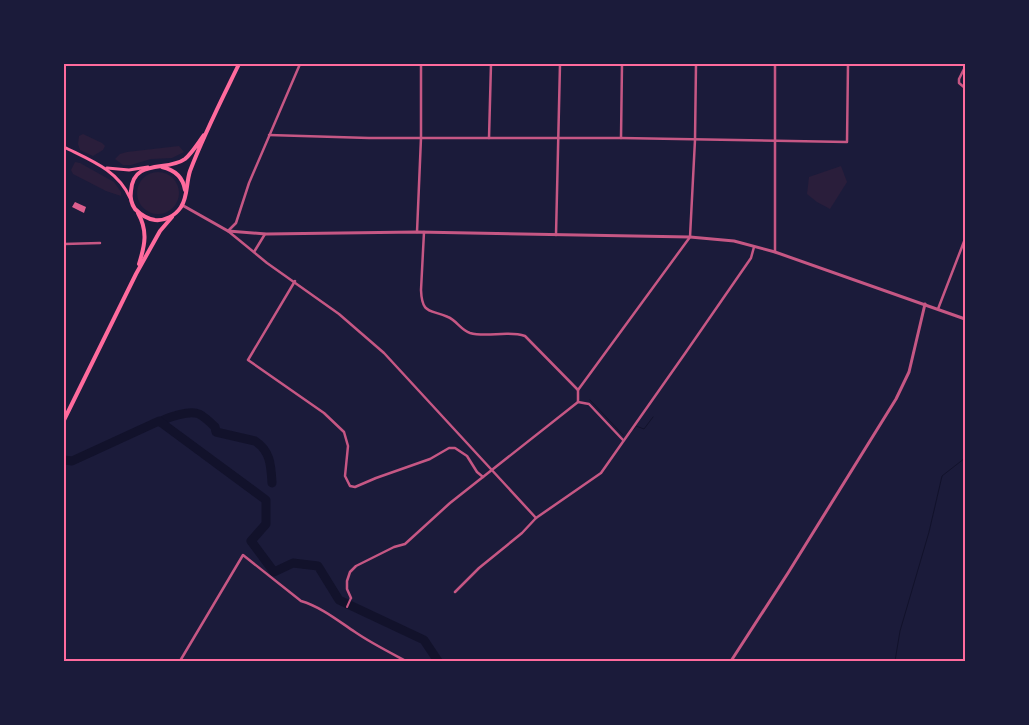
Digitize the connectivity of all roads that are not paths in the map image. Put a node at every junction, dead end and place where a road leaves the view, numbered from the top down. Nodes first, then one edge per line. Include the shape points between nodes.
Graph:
1 (239, 64) edge
2 (421, 64) edge
3 (491, 64) edge
4 (560, 64) edge
5 (622, 64) edge
6 (696, 64) edge
7 (775, 64) edge
8 (848, 64) edge
9 (300, 65) edge
10 (965, 67) edge
11 (965, 88) edge
12 (204, 135) junction
13 (269, 136) junction
14 (421, 138) junction
15 (489, 138) junction
16 (559, 138) junction
17 (621, 138) junction
18 (695, 140) junction
19 (774, 140) junction
20 (64, 147) edge
21 (160, 166) junction
22 (151, 167) junction
23 (106, 168) junction
24 (131, 200) junction
25 (184, 200) junction
26 (182, 205) junction
27 (136, 209) junction
28 (179, 210) junction
29 (228, 231) junction
30 (417, 232) junction
31 (424, 232) junction
32 (266, 234) junction
33 (556, 234) junction
34 (690, 237) junction
35 (965, 240) edge
36 (100, 243) dead end
37 (64, 244) edge
38 (754, 247) junction
39 (254, 252) junction
40 (775, 252) junction
41 (136, 274) junction
42 (294, 281) junction
43 (925, 304) junction
44 (938, 309) junction
45 (965, 319) edge
46 (578, 390) junction
47 (578, 402) junction
48 (64, 420) edge
49 (623, 440) junction
50 (492, 470) junction
51 (483, 477) junction
52 (536, 518) junction
53 (455, 592) dead end
54 (351, 598) joint
55 (347, 607) dead end
56 (180, 661) edge
57 (406, 661) edge
58 (732, 661) edge

1 - 12 main road
2 - 14 street
3 - 15 street
4 - 16 street
5 - 17 street
6 - 18 street
7 - 19 street
8 - 19 street via 847,142
9 - 13 street
10 - 11 street via 958,79
12 - 21 main road via 184,160
12 - 25 main road via 189,175
13 - 14 street
13 - 29 street via 236,223
14 - 15 street
14 - 30 street
15 - 16 street
16 - 17 street
16 - 33 street
17 - 18 street
18 - 19 street
18 - 34 street
19 - 40 street
20 - 23 main road
21 - 22 main road
21 - 25 main road via 172,169 179,176 184,185
22 - 23 main road via 129,170
22 - 24 main road via 134,180
23 - 24 main road via 122,183
24 - 27 main road
25 - 26 main road
26 - 28 main road
26 - 29 street
27 - 28 main road via 156,220 168,218
27 - 41 main road via 146,236
28 - 41 main road via 160,231
29 - 32 street
29 - 39 street
30 - 31 street
30 - 32 street
31 - 33 street
31 - 46 street via 421,298 427,309 450,318 470,333 525,336
32 - 39 street
33 - 34 street
34 - 38 street via 734,241
34 - 46 street
35 - 44 street
36 - 37 street
38 - 40 street
38 - 49 street via 751,258
39 - 42 street
40 - 43 street
41 - 48 main road
42 - 50 street via 384,353
42 - 51 street via 248,360 324,413 344,432 348,446 345,476 350,486 430,459 449,448 467,456
43 - 44 street
43 - 58 street via 909,372 896,399
44 - 45 street
46 - 47 street
47 - 49 street via 589,404
47 - 50 street
49 - 52 street via 601,473
50 - 51 street
50 - 52 street
51 - 54 street via 405,544 356,566 347,581
52 - 53 street
54 - 55 street
56 - 57 street via 243,555 301,601 338,619 356,634

